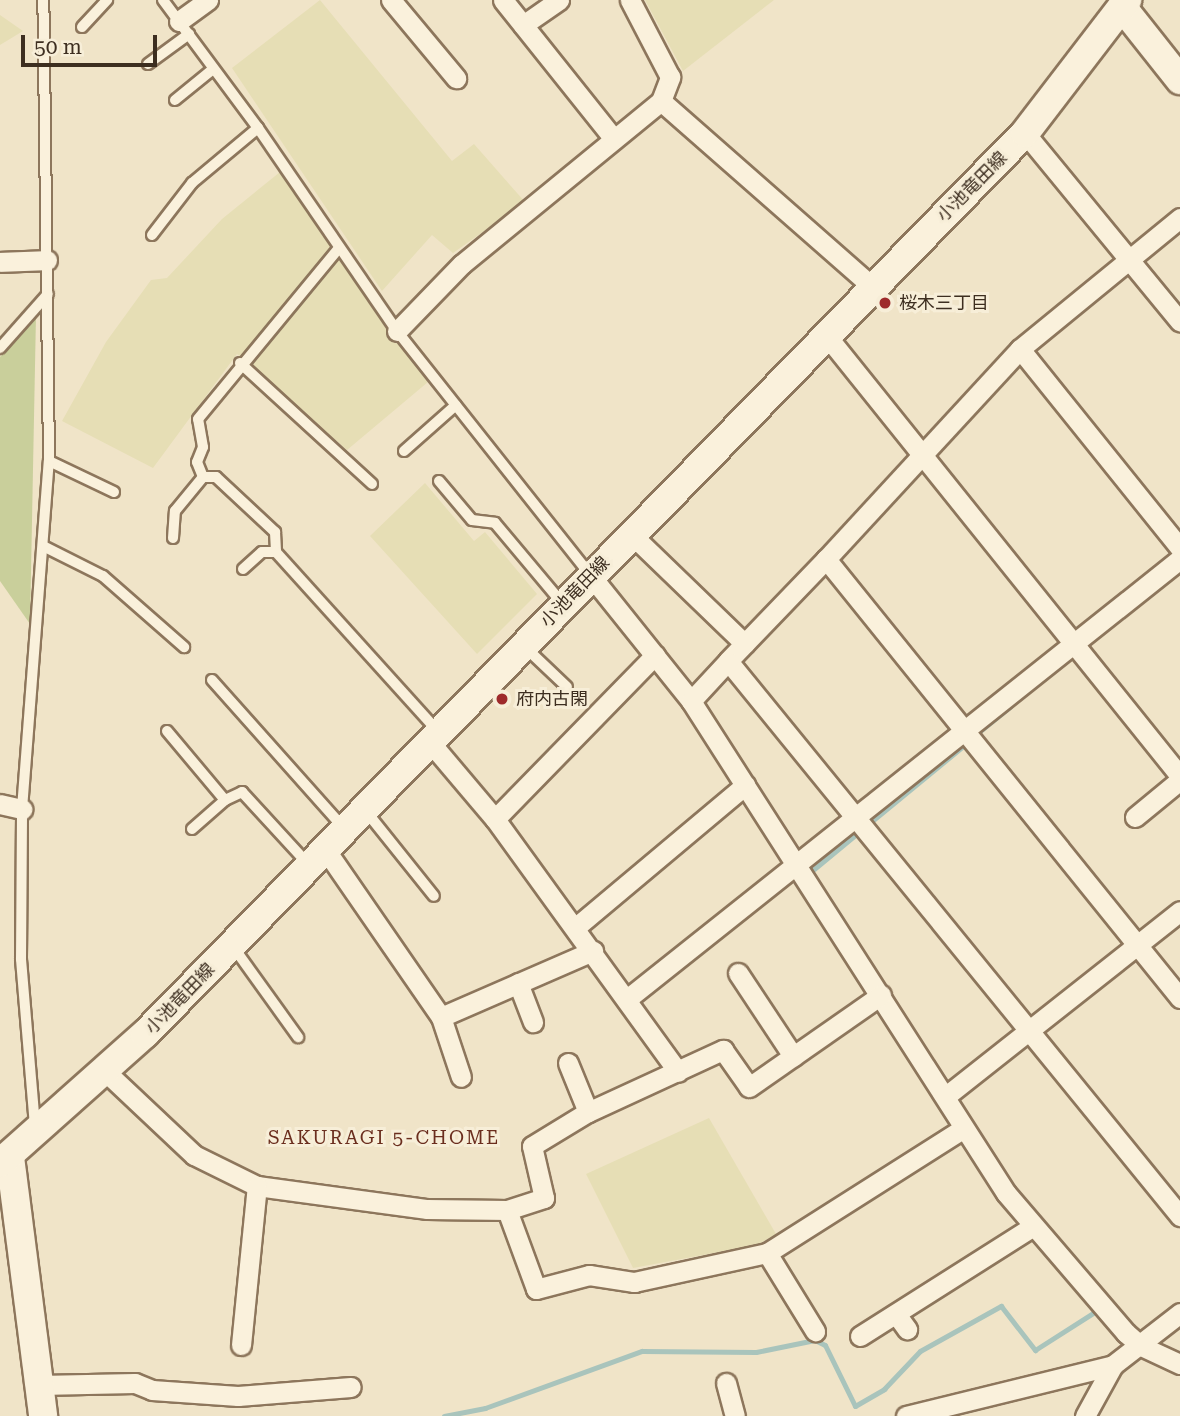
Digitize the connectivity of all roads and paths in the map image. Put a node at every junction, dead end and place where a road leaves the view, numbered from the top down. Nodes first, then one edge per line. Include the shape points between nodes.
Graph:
1 (43, 0) edge
2 (107, 0) edge
3 (163, 0) edge
4 (208, 0) edge
5 (391, 0) edge
6 (503, 0) edge
7 (559, 0) edge
8 (630, 0) edge
9 (1122, 3) edge
10 (523, 25) junction
11 (82, 27) dead end
12 (184, 27) junction
13 (148, 64) dead end
14 (213, 69) junction
15 (456, 78) dead end
16 (1180, 80) edge
17 (176, 100) dead end
18 (661, 101) junction
19 (258, 128) junction
20 (1025, 133) junction
21 (614, 139) junction
22 (1180, 218) edge
23 (152, 235) dead end
24 (339, 248) junction
25 (1129, 259) junction
26 (47, 260) junction
27 (0, 262) edge
28 (873, 287) junction
29 (48, 294) junction
30 (1180, 322) edge
31 (397, 331) junction
32 (825, 335) junction
33 (0, 348) edge
34 (1020, 349) junction
35 (240, 363) junction
36 (456, 405) junction
37 (404, 451) dead end
38 (922, 452) junction
39 (49, 461) junction
40 (203, 477) junction
41 (439, 481) dead end
42 (372, 484) dead end
43 (114, 492) dead end
44 (631, 534) junction
45 (173, 538) dead end
46 (45, 547) junction
47 (1180, 548) edge
48 (276, 552) junction
49 (826, 559) junction
50 (1180, 559) edge
51 (243, 569) dead end
52 (591, 576) junction
53 (564, 604) junction
54 (745, 644) junction
55 (1073, 644) junction
56 (523, 645) junction
57 (184, 647) dead end
58 (654, 655) junction
59 (728, 662) junction
60 (212, 680) dead end
61 (567, 687) dead end
62 (691, 701) junction
63 (167, 731) dead end
64 (966, 731) junction
65 (434, 736) junction
66 (1180, 778) edge
67 (745, 785) junction
68 (225, 800) junction
69 (0, 804) edge
70 (22, 808) junction
71 (859, 817) junction
72 (1135, 817) dead end
73 (495, 819) junction
74 (355, 820) junction
75 (192, 830) dead end
76 (317, 857) junction
77 (799, 865) junction
78 (434, 896) dead end
79 (1180, 911) edge
80 (576, 927) junction
81 (1137, 944) junction
82 (232, 945) junction
83 (593, 951) junction
84 (738, 973) dead end
85 (518, 983) junction
86 (881, 995) junction
87 (1180, 998) edge
88 (627, 999) junction
89 (441, 1017) junction
90 (533, 1021) dead end
91 (1030, 1031) junction
92 (298, 1037) dead end
93 (793, 1056) junction
94 (568, 1063) dead end
95 (106, 1072) junction
96 (678, 1072) junction
97 (461, 1077) dead end
98 (946, 1096) junction
99 (588, 1112) junction
100 (961, 1130) junction
101 (35, 1134) junction
102 (5, 1160) edge
103 (257, 1186) junction
104 (507, 1210) junction
105 (1180, 1216) edge
106 (1033, 1226) junction
107 (767, 1253) junction
108 (1180, 1313) edge
109 (815, 1331) dead end
110 (860, 1336) dead end
111 (240, 1345) dead end
112 (1140, 1346) junction
113 (1180, 1364) edge
114 (1113, 1365) junction
115 (726, 1383) dead end
116 (39, 1385) junction
117 (351, 1387) dead end
118 (916, 1414) edge
119 (43, 1416) edge
120 (735, 1416) edge
121 (1085, 1416) edge

1 - 26 lane
2 - 11 lane
3 - 12 lane
4 - 12 street
5 - 15 street
6 - 10 street
7 - 10 street
8 - 18 street via 670,77
9 - 16 main road
9 - 20 main road, 小池竜田線
10 - 21 street
12 - 13 lane
12 - 14 lane
14 - 17 lane
14 - 19 lane
18 - 21 street
18 - 28 street
19 - 23 lane via 192,183
19 - 24 lane
20 - 25 street
20 - 28 main road, 小池竜田線
21 - 31 street via 462,264
22 - 25 street
24 - 31 lane
24 - 35 lane
25 - 30 street
25 - 34 street
26 - 27 street
26 - 29 lane
28 - 32 main road, 小池竜田線
29 - 33 lane
29 - 39 lane
31 - 36 lane
32 - 38 street
32 - 44 main road, 小池竜田線
34 - 38 street
34 - 47 street
35 - 40 lane via 198,419 203,447 197,462
35 - 42 lane
36 - 37 lane
36 - 52 lane
38 - 49 street
38 - 55 street
39 - 43 lane
39 - 46 lane
40 - 45 lane via 175,511
40 - 48 lane via 216,477 275,532
41 - 53 lane via 472,520 495,523
44 - 52 main road, 小池竜田線
44 - 54 street
46 - 57 lane via 103,576
46 - 70 lane
48 - 51 lane via 262,552
48 - 65 lane
49 - 54 street
49 - 64 street
50 - 55 street
52 - 53 main road, 小池竜田線
52 - 58 street
53 - 56 main road, 小池竜田線
54 - 59 street
55 - 64 street
55 - 66 street
56 - 61 lane
56 - 65 main road, 小池竜田線
58 - 62 street
58 - 73 street
59 - 62 street
59 - 71 street
60 - 74 lane
62 - 67 street
63 - 68 lane
64 - 71 street
64 - 81 street
65 - 73 street
65 - 74 main road, 小池竜田線
66 - 72 street
67 - 77 street
67 - 80 street
68 - 75 lane
68 - 76 lane via 242,792
69 - 70 street
70 - 101 lane via 21,959
71 - 77 street
71 - 91 street
73 - 80 street
74 - 76 main road, 小池竜田線
74 - 78 lane
76 - 82 main road, 小池竜田線
76 - 89 street
77 - 86 street
77 - 88 street
79 - 81 street
80 - 83 street
81 - 87 street
81 - 91 street
82 - 92 lane
82 - 95 main road, 小池竜田線
83 - 85 street
83 - 88 street
84 - 93 street
85 - 89 street
85 - 90 street
86 - 93 street
86 - 98 street
88 - 96 street
89 - 97 street
91 - 98 street
91 - 105 street
93 - 96 street via 750,1087 723,1050
94 - 99 street
95 - 101 main road, 小池竜田線
95 - 103 street via 194,1154
96 - 99 street
98 - 100 street
99 - 104 street via 532,1146 544,1198
100 - 106 street
100 - 107 street
101 - 102 main road, 小池竜田線
102 - 116 main road
103 - 104 street via 427,1209
103 - 111 street
104 - 107 street via 536,1289 589,1275 634,1282
106 - 110 street via 902,1322
106 - 112 street
107 - 109 street
108 - 112 street
112 - 113 street
112 - 114 street
114 - 118 street
114 - 121 street
115 - 120 street
116 - 117 street via 135,1382 152,1390 237,1396
116 - 119 main road

